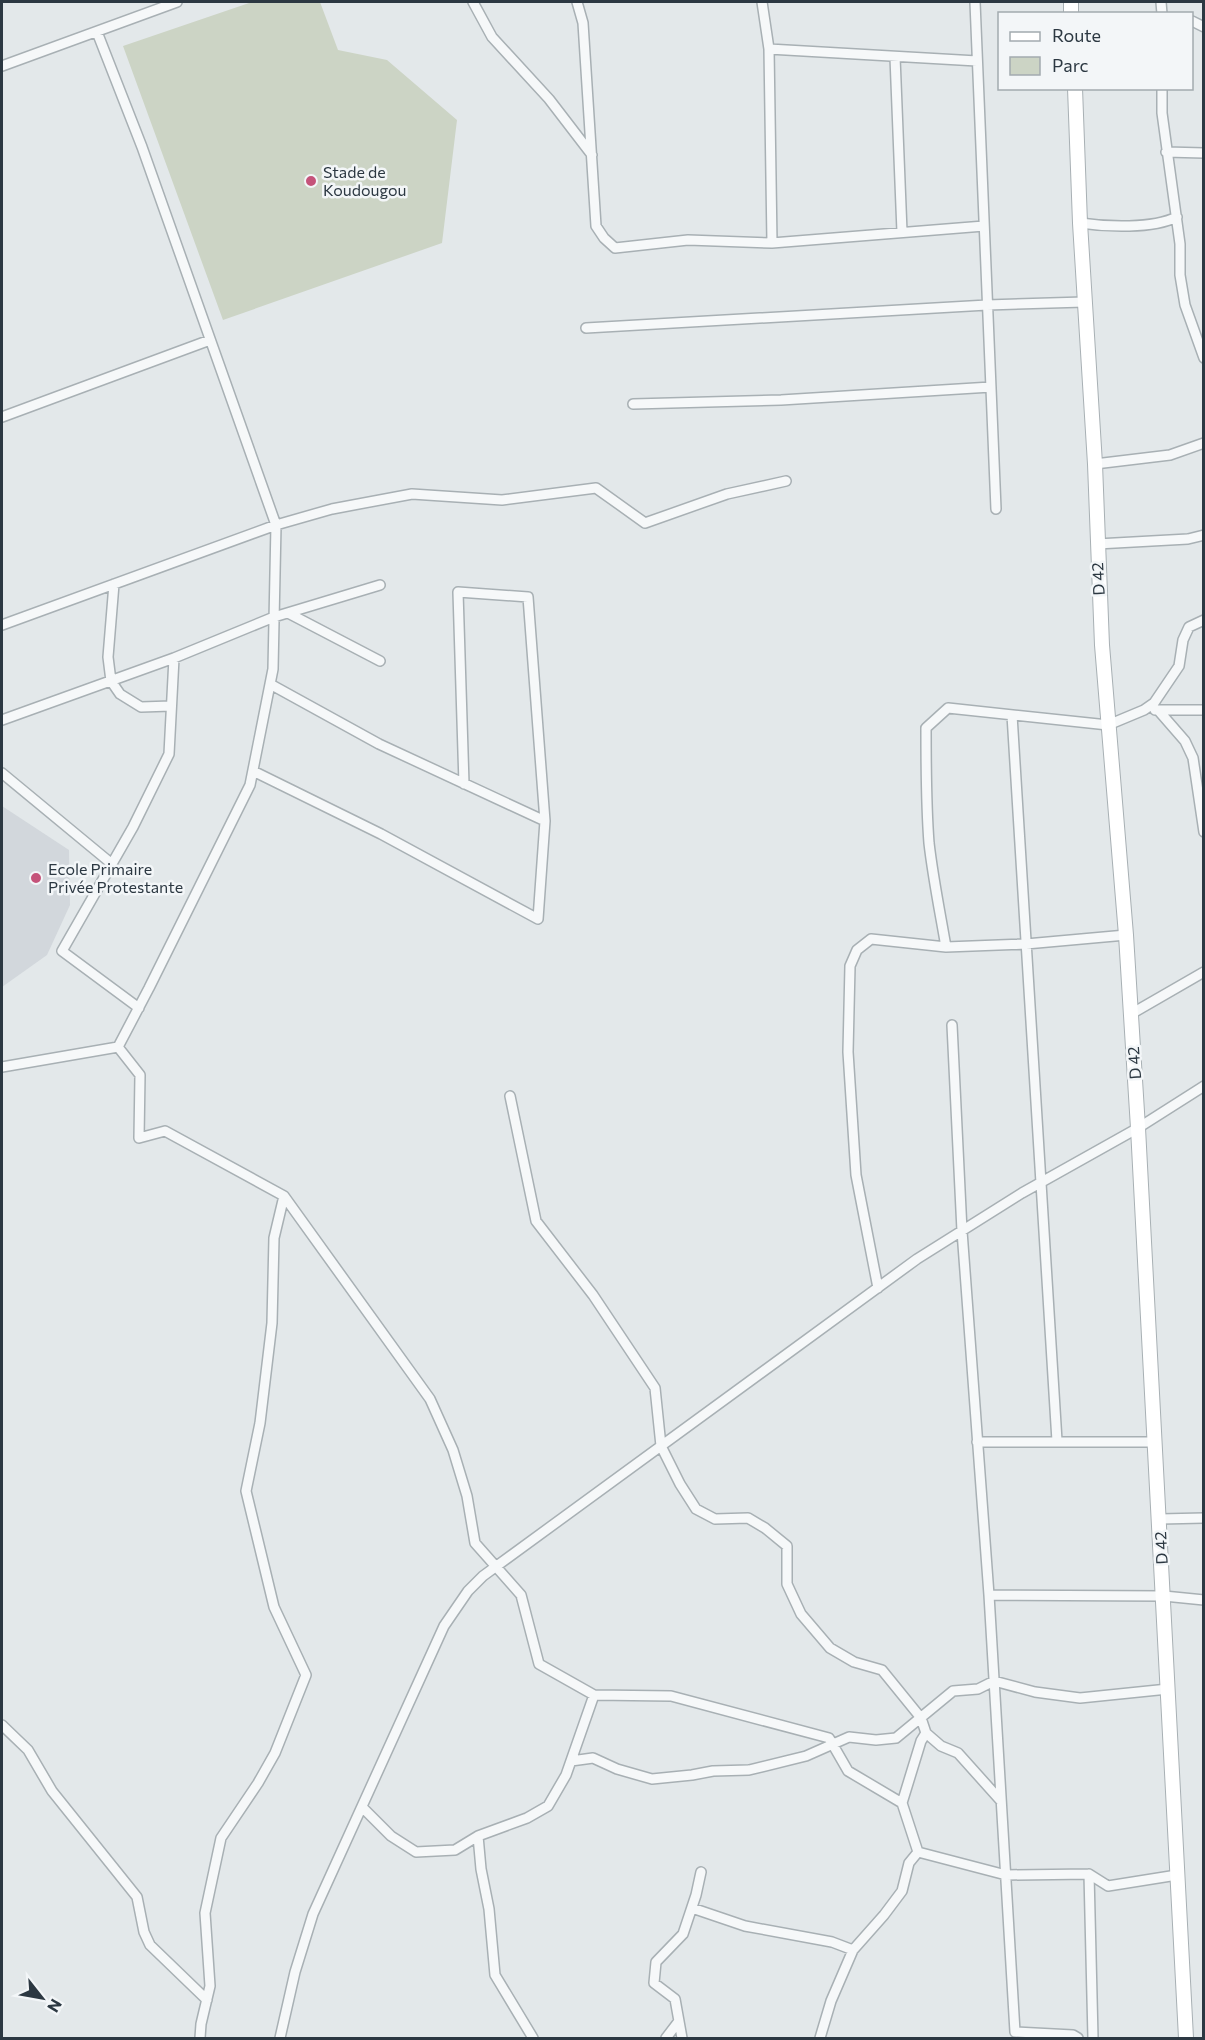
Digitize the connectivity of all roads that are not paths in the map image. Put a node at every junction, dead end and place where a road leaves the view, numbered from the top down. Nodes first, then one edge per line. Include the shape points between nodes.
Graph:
1 (177, 2) edge
2 (473, 2) edge
3 (577, 2) edge
4 (762, 2) edge
5 (975, 2) edge
6 (98, 32) junction
7 (769, 49) junction
8 (895, 57) junction
9 (977, 61) junction
10 (2, 66) edge
11 (1075, 90) edge
12 (1162, 90) edge
13 (1166, 152) junction
14 (1203, 153) edge
15 (593, 156) junction
16 (1177, 217) junction
17 (1080, 223) junction
18 (984, 226) junction
19 (902, 232) junction
20 (772, 243) junction
21 (1084, 302) junction
22 (987, 305) junction
23 (586, 328) dead end
24 (210, 340) junction
25 (1203, 358) edge
26 (991, 387) junction
27 (633, 404) dead end
28 (2, 417) edge
29 (1203, 443) edge
30 (1095, 464) junction
31 (786, 481) dead end
32 (996, 510) dead end
33 (276, 525) junction
34 (1203, 535) edge
35 (1097, 544) junction
36 (114, 584) junction
37 (380, 585) dead end
38 (288, 613) junction
39 (274, 617) junction
40 (1203, 620) edge
41 (2, 625) edge
42 (174, 658) junction
43 (380, 661) dead end
44 (111, 681) junction
45 (270, 684) junction
46 (171, 706) junction
47 (1144, 710) junction
48 (1158, 710) junction
49 (1203, 710) edge
50 (1012, 715) junction
51 (2, 720) edge
52 (1108, 725) junction
53 (253, 771) junction
54 (2, 773) edge
55 (464, 784) junction
56 (545, 821) junction
57 (1203, 832) edge
58 (112, 864) junction
59 (1126, 935) junction
60 (1026, 944) junction
61 (946, 947) junction
62 (1203, 972) edge
63 (138, 1008) junction
64 (1131, 1014) junction
65 (951, 1025) dead end
66 (118, 1047) junction
67 (2, 1067) edge
68 (1203, 1086) edge
69 (510, 1096) dead end
70 (1138, 1128) junction
71 (1041, 1182) junction
72 (284, 1196) junction
73 (962, 1231) junction
74 (878, 1288) junction
75 (1057, 1441) junction
76 (978, 1442) junction
77 (1156, 1442) junction
78 (661, 1446) junction
79 (1203, 1518) edge
80 (1160, 1520) junction
81 (495, 1567) junction
82 (989, 1595) junction
83 (1164, 1596) junction
84 (1203, 1600) edge
85 (994, 1681) junction
86 (1168, 1689) junction
87 (594, 1695) junction
88 (921, 1718) junction
89 (2, 1725) edge
90 (926, 1732) junction
91 (833, 1745) junction
92 (571, 1761) junction
93 (1001, 1801) junction
94 (902, 1803) junction
95 (362, 1807) junction
96 (478, 1836) junction
97 (918, 1852) junction
98 (701, 1872) dead end
99 (1089, 1874) junction
100 (1006, 1875) junction
101 (1177, 1875) junction
102 (692, 1908) junction
103 (853, 1950) junction
104 (207, 2000) junction
105 (679, 2021) junction
106 (200, 2038) edge
107 (280, 2038) edge
108 (533, 2038) edge
109 (666, 2038) edge
110 (682, 2038) edge
111 (820, 2038) edge
112 (1078, 2038) edge
113 (1093, 2038) edge
114 (1186, 2038) edge

1 - 6 street
2 - 15 street via 492,37 549,99
3 - 15 street via 583,23
4 - 7 street
5 - 9 street
6 - 10 street
6 - 24 street
7 - 8 street
7 - 20 street
8 - 9 street
8 - 19 street
9 - 18 street
11 - 17 street, D 42 / D 42
12 - 13 street
13 - 14 street
13 - 16 street
15 - 20 street via 596,226 615,248 688,240
16 - 17 street via 1112,227
16 - 25 street via 1185,305
17 - 21 street, D 42 / D 42
18 - 19 street
18 - 22 street
19 - 20 street
21 - 22 street
21 - 30 street, D 42 / D 42
22 - 23 street
22 - 26 street
24 - 28 street
24 - 33 street
26 - 27 street via 781,400
26 - 32 street
29 - 30 street via 1170,455
30 - 35 street, D 42 / D 42
31 - 33 street via 727,494 645,523 596,488 502,500 412,494 332,509
33 - 36 street
33 - 39 street
34 - 35 street
35 - 52 street, D 42 / D 42
36 - 41 street
36 - 44 street via 108,657
37 - 38 street
38 - 39 street
38 - 43 street
39 - 42 street
39 - 45 street
40 - 47 street via 1189,627 1179,666 1154,703
42 - 44 street
42 - 46 street
44 - 46 street via 120,694 141,707
44 - 51 street
45 - 53 street
45 - 55 street via 379,744
46 - 58 street via 168,754
47 - 48 street
47 - 52 street
48 - 49 street
48 - 57 street via 1185,741 1193,758
50 - 52 street
50 - 60 street
50 - 61 street via 948,708 926,728 929,842
52 - 59 street, D 42 / D 42
53 - 56 street via 381,834 538,919
53 - 63 street via 250,785
54 - 58 street
55 - 56 street
55 - 56 street via 458,592 528,597
58 - 63 street via 62,951
59 - 60 street
59 - 64 street, D 42 / D 42
60 - 61 street
60 - 71 street
61 - 74 street via 871,939 857,950 850,966 848,1052 856,1175
62 - 64 street
63 - 66 street
64 - 70 street, D 42 / D 42
65 - 73 street
66 - 67 street
66 - 72 street via 140,1075 139,1138 165,1131
68 - 70 street
69 - 78 street via 536,1221 593,1295 655,1388
70 - 71 street
70 - 77 street, D 42 / D 42
71 - 73 street
71 - 75 street
72 - 81 street via 430,1399 453,1450 475,1543
72 - 104 street via 274,1238 272,1323 260,1423 246,1491 274,1607 306,1675 275,1753 221,1838 205,1913 210,1986
73 - 74 street
73 - 76 street
74 - 78 street
75 - 76 street
75 - 77 street
76 - 82 street
77 - 80 street, D 42 / D 42
78 - 81 street
78 - 88 street via 696,1509 715,1519 748,1518 787,1546 787,1584 801,1614 830,1648 854,1662 882,1670
79 - 80 street
80 - 83 street, D 42 / D 42
81 - 87 street via 521,1595 539,1664
81 - 95 street via 468,1591 444,1626
82 - 83 street
82 - 85 street
83 - 84 street
83 - 86 street, D 42 / D 42
85 - 86 street via 1080,1698
85 - 88 street via 978,1689 953,1691
85 - 93 street
86 - 101 street, D 42 / D 42
87 - 91 street via 671,1696 829,1738
87 - 92 street
88 - 90 street
88 - 91 street via 896,1738 849,1737
89 - 104 street via 28,1750 52,1791 137,1897 150,1945
90 - 93 street via 941,1746 958,1752
90 - 94 street
91 - 92 street via 749,1770 652,1779 592,1758
91 - 94 street via 848,1771
92 - 96 street via 548,1806
93 - 100 street
94 - 97 street
95 - 96 street via 391,1836 416,1852 455,1850
95 - 107 street via 313,1914
96 - 108 street via 495,1975
97 - 100 street
97 - 103 street via 909,1863 902,1891
98 - 102 street
99 - 100 street
99 - 101 street via 1108,1886
99 - 113 street
100 - 112 street via 1015,2032
101 - 114 street, D 42 / D 42
102 - 103 street via 745,1926 832,1942
102 - 105 street via 683,1934 656,1962 654,1983 675,1999
103 - 111 street
104 - 106 street
105 - 109 street
105 - 110 street

